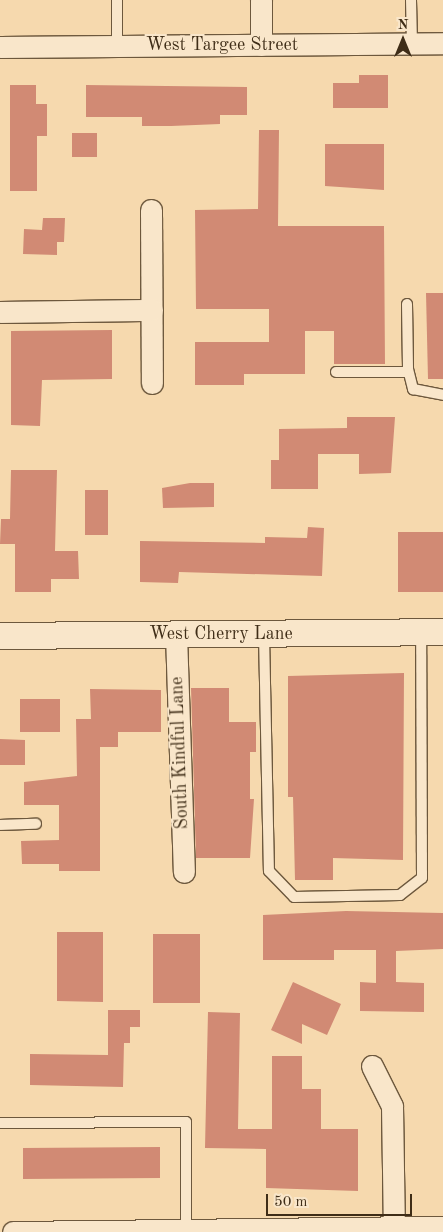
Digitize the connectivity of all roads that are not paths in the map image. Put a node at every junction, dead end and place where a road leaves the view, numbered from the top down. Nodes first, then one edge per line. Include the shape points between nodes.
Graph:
1 (118, 0) edge
2 (261, 0) edge
3 (411, 0) edge
4 (412, 43) junction
5 (443, 43) edge
6 (261, 45) junction
7 (117, 46) junction
8 (0, 47) edge
9 (151, 210) dead end
10 (407, 304) dead end
11 (152, 310) junction
12 (0, 312) edge
13 (336, 372) dead end
14 (408, 372) junction
15 (152, 383) dead end
16 (443, 395) edge
17 (432, 632) edge
18 (176, 634) junction
19 (264, 634) junction
20 (0, 636) edge
21 (36, 824) dead end
22 (0, 825) edge
23 (184, 872) dead end
24 (372, 1066) dead end
25 (0, 1123) edge
26 (443, 1227) edge
27 (394, 1228) junction
28 (186, 1230) junction
29 (256, 1231) edge
30 (13, 1232) edge

1 - 7 lane
2 - 6 street
3 - 4 lane
4 - 5 street, West Targee Street
4 - 6 street, West Targee Street
6 - 7 street, West Targee Street
7 - 8 street, West Targee Street
9 - 11 street
10 - 14 lane
11 - 12 street
11 - 15 street
13 - 14 lane
14 - 16 lane via 413,389
17 - 19 street, West Cherry Lane
17 - 19 lane via 422,878 400,896 294,898 269,871
18 - 19 street, West Cherry Lane
18 - 20 street, West Cherry Lane
18 - 23 street, South Kindful Lane
21 - 22 lane
24 - 27 street via 392,1106
25 - 28 lane via 186,1122
26 - 27 street
27 - 29 street
28 - 29 street
28 - 30 street

